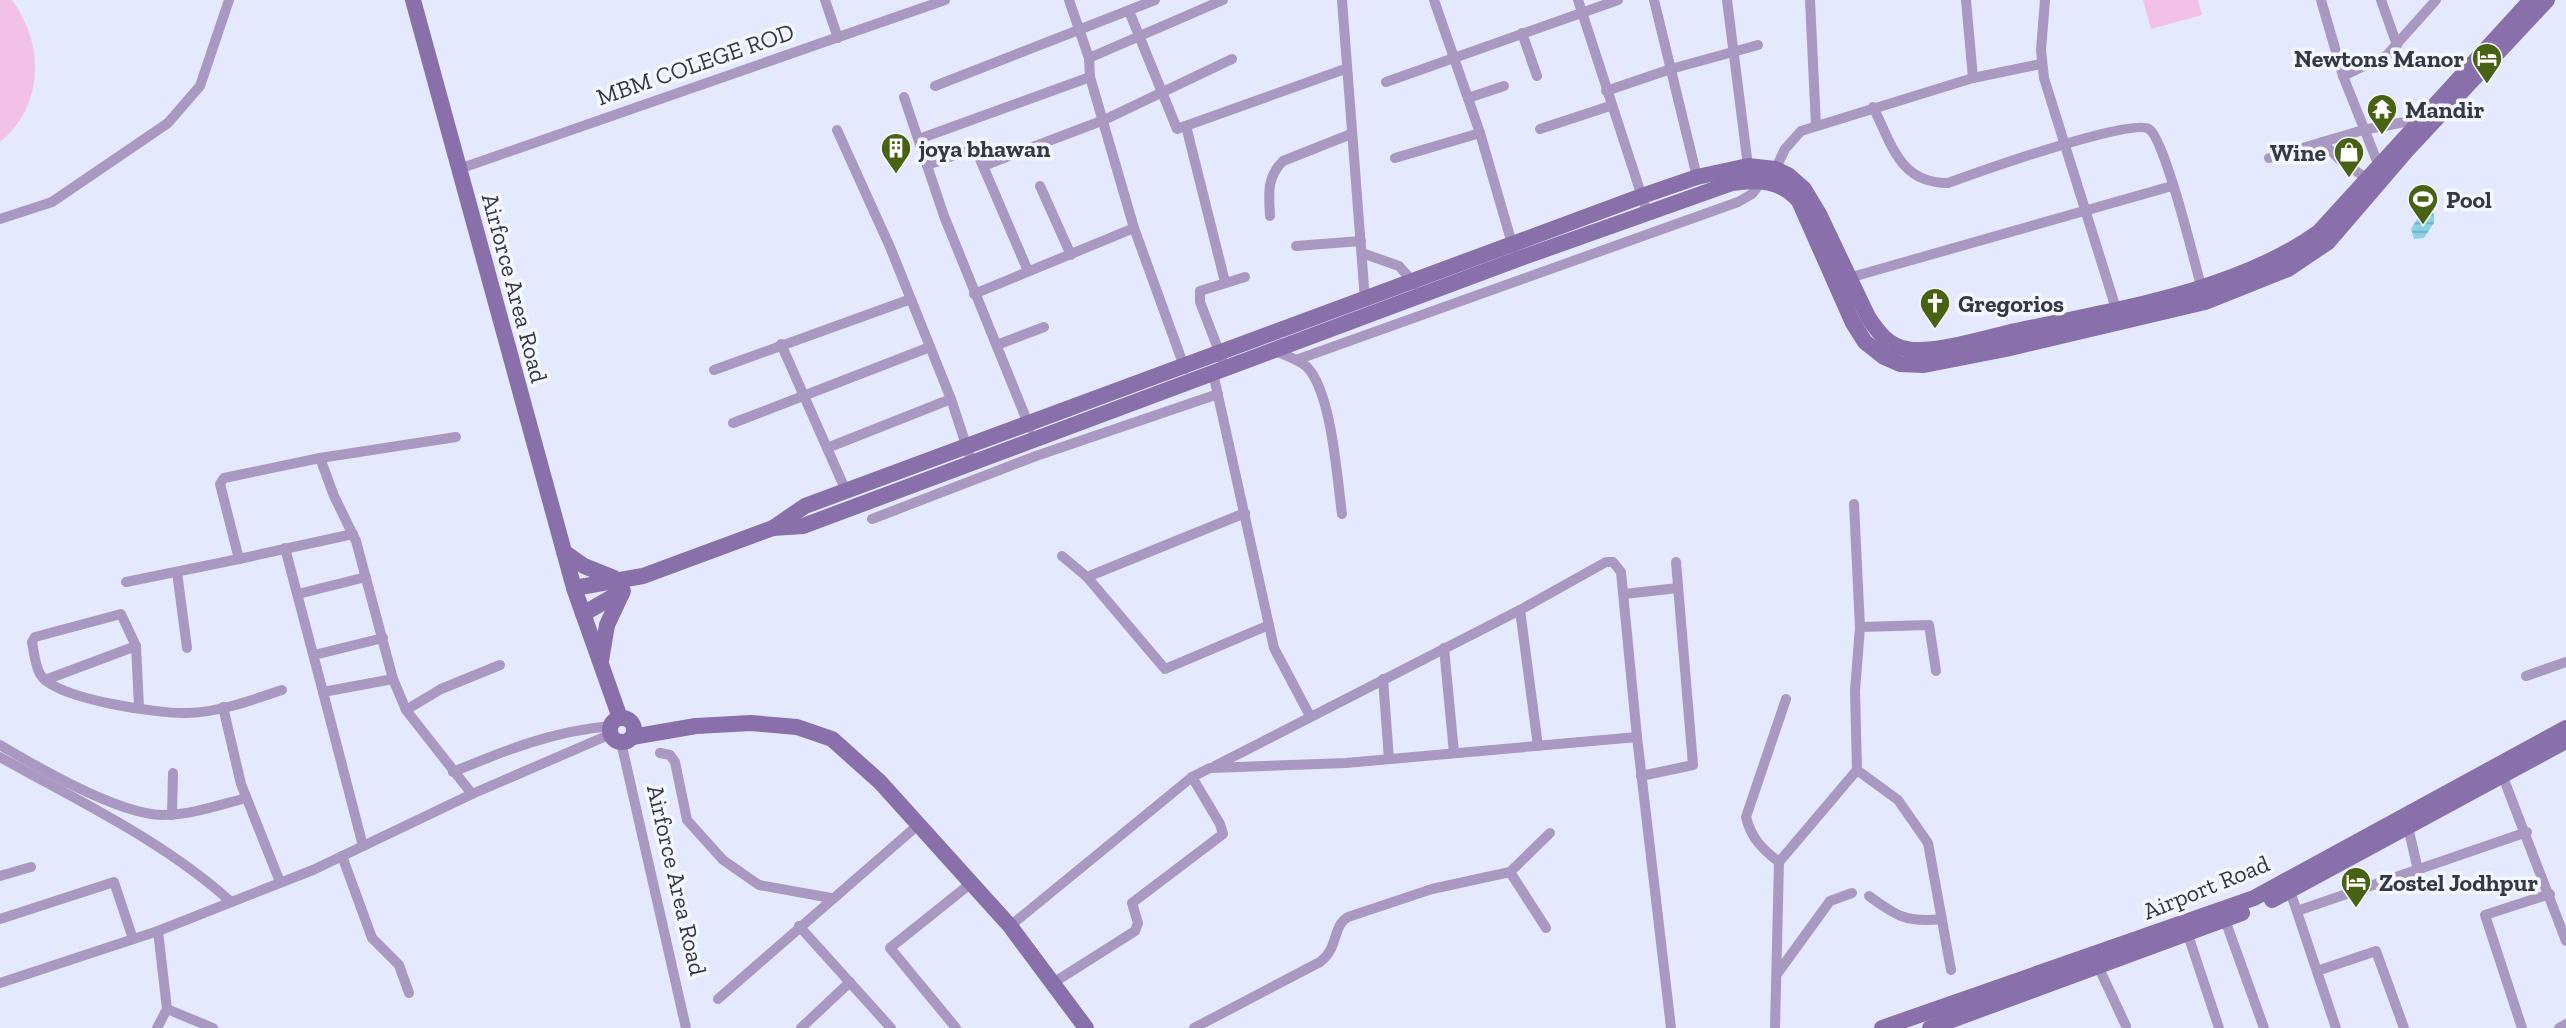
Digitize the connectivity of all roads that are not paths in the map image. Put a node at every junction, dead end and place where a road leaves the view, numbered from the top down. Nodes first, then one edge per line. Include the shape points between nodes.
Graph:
1 (229, 0) edge
2 (413, 0) edge
3 (825, 0) edge
4 (945, 0) edge
5 (1069, 0) edge
6 (1155, 0) edge
7 (1223, 0) edge
8 (1342, 0) edge
9 (1434, 0) edge
10 (1578, 0) edge
11 (1618, 0) edge
12 (1654, 0) edge
13 (1727, 0) edge
14 (1810, 0) edge
15 (1966, 0) edge
16 (2045, 0) edge
17 (2321, 0) edge
18 (2381, 0) edge
19 (2436, 0) edge
20 (2531, 0) edge
21 (2547, 0) edge
22 (1129, 10) junction
23 (1582, 13) junction
24 (1080, 30) junction
25 (1522, 33) junction
26 (838, 38) junction
27 (1139, 39) junction
28 (2397, 44) junction
29 (1758, 45) dead end
30 (1732, 51) junction
31 (1453, 56) junction
32 (1089, 58) junction
33 (1232, 59) dead end
34 (2041, 64) junction
35 (1345, 69) junction
36 (1671, 69) junction
37 (1537, 76) dead end
38 (2343, 76) junction
39 (1090, 77) junction
40 (1973, 78) junction
41 (1386, 82) dead end
42 (935, 86) dead end
43 (1504, 86) dead end
44 (1606, 91) junction
45 (1161, 93) junction
46 (904, 97) dead end
47 (1468, 98) junction
48 (1610, 106) junction
49 (1873, 107) junction
50 (2420, 119) junction
51 (1104, 120) junction
52 (1186, 126) junction
53 (1815, 126) junction
54 (1540, 129) dead end
55 (837, 130) dead end
56 (2363, 130) junction
57 (1480, 133) junction
58 (1351, 134) junction
59 (919, 139) junction
60 (2322, 142) junction
61 (2065, 144) junction
62 (1395, 158) dead end
63 (2269, 158) dead end
64 (927, 165) junction
65 (983, 166) junction
66 (1748, 166) junction
67 (459, 169) junction
68 (2376, 173) junction
69 (1698, 177) junction
70 (1769, 177) junction
71 (1040, 186) dead end
72 (2172, 186) junction
73 (1642, 195) junction
74 (2087, 211) junction
75 (1647, 212) junction
76 (1270, 216) dead end
77 (0, 219) edge
78 (1608, 226) junction
79 (1133, 228) junction
80 (1613, 245) junction
81 (1296, 246) dead end
82 (1361, 247) junction
83 (1515, 252) junction
84 (1071, 254) junction
85 (1028, 271) junction
86 (1245, 277) dead end
87 (1841, 280) junction
88 (1225, 282) junction
89 (2201, 286) junction
90 (1417, 288) junction
91 (974, 294) junction
92 (911, 299) junction
93 (1366, 300) junction
94 (2118, 317) junction
95 (1044, 327) dead end
96 (781, 344) junction
97 (997, 345) junction
98 (930, 347) junction
99 (1273, 350) junction
100 (1296, 360) junction
101 (1220, 365) junction
102 (714, 370) dead end
103 (1188, 374) junction
104 (1218, 394) junction
105 (804, 396) junction
106 (951, 399) junction
107 (733, 423) dead end
108 (1036, 434) junction
109 (456, 437) dead end
110 (966, 447) junction
111 (827, 448) junction
112 (1036, 456) junction
113 (320, 458) junction
114 (972, 463) junction
115 (846, 491) junction
116 (1854, 503) dead end
117 (1245, 513) junction
118 (1342, 514) dead end
119 (872, 519) dead end
120 (773, 528) junction
121 (353, 534) junction
122 (285, 548) junction
123 (564, 552) junction
124 (1062, 556) dead end
125 (239, 559) junction
126 (1676, 562) dead end
127 (177, 572) junction
128 (366, 577) junction
129 (1087, 577) junction
130 (126, 582) dead end
131 (620, 585) junction
132 (574, 588) junction
133 (1678, 588) junction
134 (298, 594) junction
135 (1624, 594) junction
136 (1520, 610) junction
137 (583, 614) junction
138 (1269, 625) junction
139 (1860, 626) junction
140 (383, 638) junction
141 (136, 646) junction
142 (187, 648) dead end
143 (1444, 648) junction
144 (314, 654) junction
145 (2566, 662) edge
146 (601, 663) junction
147 (500, 665) dead end
148 (1936, 671) dead end
149 (2526, 676) dead end
150 (393, 679) junction
151 (1383, 679) junction
152 (45, 680) junction
153 (282, 690) dead end
154 (323, 692) junction
155 (1786, 699) dead end
156 (223, 707) junction
157 (139, 708) junction
158 (406, 710) junction
159 (1310, 716) junction
160 (2566, 728) edge
161 (621, 731) junction
162 (1637, 737) junction
163 (2566, 741) edge
164 (0, 745) edge
165 (1538, 746) junction
166 (660, 752) dead end
167 (1454, 753) junction
168 (0, 757) edge
169 (1389, 759) junction
170 (1210, 768) junction
171 (1857, 770) junction
172 (453, 772) junction
173 (173, 773) dead end
174 (1641, 776) junction
175 (2503, 777) junction
176 (1192, 778) junction
177 (472, 794) junction
178 (246, 797) junction
179 (173, 815) junction
180 (918, 825) junction
181 (2408, 827) junction
182 (1550, 832) dead end
183 (2527, 832) junction
184 (363, 846) junction
185 (342, 856) junction
186 (1779, 862) junction
187 (31, 867) dead end
188 (2418, 870) junction
189 (1510, 872) junction
190 (0, 876) edge
191 (280, 883) junction
192 (970, 884) junction
193 (2290, 891) junction
194 (1852, 892) dead end
195 (2550, 894) junction
196 (1869, 895) dead end
197 (831, 898) junction
198 (230, 902) junction
199 (2297, 911) junction
200 (0, 919) edge
201 (1942, 919) junction
202 (2225, 920) junction
203 (799, 926) junction
204 (1010, 926) junction
205 (1546, 929) dead end
206 (158, 931) junction
207 (2188, 934) junction
208 (133, 939) junction
209 (2566, 941) edge
210 (2098, 966) junction
211 (1951, 970) dead end
212 (2317, 971) junction
213 (1777, 974) junction
214 (850, 982) junction
215 (0, 983) edge
216 (1053, 983) junction
217 (409, 993) dead end
218 (718, 999) dead end
219 (167, 1009) junction
220 (2566, 1024) edge
221 (809, 1025) edge
222 (2126, 1026) dead end
223 (1890, 1027) edge
224 (157, 1028) edge
225 (213, 1028) edge
226 (687, 1028) edge
227 (891, 1028) edge
228 (956, 1028) edge
229 (1086, 1028) edge
230 (1194, 1028) edge
231 (1671, 1028) edge
232 (1775, 1028) edge
233 (1930, 1028) edge
234 (2218, 1028) edge
235 (2264, 1028) edge
236 (2336, 1028) edge
237 (2403, 1028) edge
238 (2522, 1028) edge
239 (2559, 1028) edge

1 - 77 street via 200,86 168,123 52,202
2 - 67 street, Airforce Area Road
3 - 26 street
4 - 26 street, MBM COLEGE ROD
5 - 24 street
6 - 22 street
7 - 27 street
8 - 35 street
9 - 31 street
10 - 23 street
11 - 23 street
12 - 36 street
13 - 30 street
14 - 53 street
15 - 40 street
16 - 34 street
17 - 38 street
18 - 28 street
19 - 28 street
20 - 50 street
21 - 68 street
22 - 24 street
22 - 27 street
23 - 25 street
23 - 44 street
24 - 32 street
24 - 42 street
25 - 31 street
25 - 37 street
26 - 67 street, MBM COLEGE ROD
27 - 32 street
27 - 45 street
28 - 38 street via 2387,55
29 - 30 street
30 - 36 street
30 - 66 street
31 - 41 street
31 - 47 street
32 - 39 street
33 - 45 street
34 - 40 street
34 - 61 street
35 - 52 street
35 - 58 street
36 - 44 street
36 - 69 street
38 - 56 street
39 - 51 street
39 - 59 street
40 - 49 street
43 - 47 street
44 - 48 street
45 - 51 street
45 - 52 street via 1177,129
46 - 59 street
47 - 57 street
48 - 54 street
48 - 73 street
49 - 53 street
49 - 61 street via 1899,159 1924,181 1948,183
50 - 56 street
50 - 68 street
51 - 65 street
51 - 79 street
52 - 88 street
53 - 70 street via 1791,140
55 - 92 street
56 - 60 street
56 - 68 street
57 - 62 street
57 - 83 street
58 - 76 street via 1276,168 1268,184
58 - 82 street
59 - 64 street
60 - 63 street
60 - 68 street via 2340,160
61 - 72 street via 2135,125 2149,129
61 - 74 street
64 - 65 street via 975,149
64 - 91 street
65 - 85 street
66 - 69 street
66 - 70 street
67 - 123 street, Airforce Area Road
68 - 89 street via 2305,242 2279,257
68 - 94 street via 2328,242 2288,269 2205,302
69 - 73 street
70 - 75 street via 1712,188
70 - 80 street via 1738,202
70 - 87 street via 1799,201
71 - 84 street
72 - 74 street
72 - 89 street
73 - 75 street
73 - 83 street
74 - 87 street
74 - 94 street
75 - 78 street
78 - 80 street
78 - 83 street
79 - 84 street
79 - 103 street
80 - 100 street
81 - 82 street
82 - 90 street via 1399,266
82 - 93 street
83 - 90 street
84 - 85 street
85 - 91 street
86 - 88 street
87 - 94 street via 1865,342 1900,364 1924,365
88 - 101 street via 1205,288 1199,295
89 - 94 street
90 - 93 street
90 - 99 street
91 - 97 street
92 - 96 street
92 - 98 street
93 - 101 street
95 - 97 street
96 - 102 street
96 - 105 street
97 - 108 street
98 - 105 street
98 - 106 street
99 - 100 street
99 - 101 street
100 - 118 street via 1308,368 1328,416
101 - 103 street
101 - 104 street
103 - 108 street
103 - 108 street
104 - 112 street
104 - 117 street
105 - 107 street
105 - 111 street
106 - 110 street
106 - 111 street
108 - 110 street
108 - 112 street
108 - 114 street
109 - 113 street
110 - 114 street
110 - 115 street
111 - 115 street
112 - 119 street
113 - 121 street
113 - 125 street via 221,480 220,494
114 - 120 street via 803,526
115 - 120 street via 797,510
116 - 139 street
117 - 129 street
117 - 138 street
120 - 131 street
121 - 122 street
121 - 128 street
122 - 125 street
122 - 134 street
123 - 131 street
123 - 132 street, Airforce Area Road
124 - 129 street
125 - 127 street
126 - 133 street
127 - 130 street
127 - 142 street
128 - 134 street
128 - 140 street
129 - 138 street via 1165,669
131 - 132 street
131 - 137 street
131 - 146 street
132 - 137 street, Airforce Area Road
133 - 135 street
133 - 174 street via 1693,765
134 - 144 street
135 - 136 street via 1618,566 1606,562
135 - 162 street
136 - 143 street
136 - 165 street
137 - 146 street, Airforce Area Road
138 - 159 street via 1274,648
139 - 148 street via 1929,625
139 - 171 street via 1855,691
140 - 144 street
140 - 150 street
141 - 152 street
141 - 152 street via 121,614 116,613 35,638 34,653
141 - 157 street
143 - 151 street
143 - 167 street
144 - 154 street
145 - 149 street
146 - 161 street, Airforce Area Road
147 - 158 street via 441,689
150 - 154 street
150 - 158 street
151 - 159 street
151 - 169 street
152 - 157 street via 90,700
153 - 156 street
154 - 184 street
155 - 186 street via 1746,817 1760,848
156 - 157 street via 189,713
156 - 178 street
158 - 172 street
159 - 170 street
160 - 223 street, Airport Road via 2254,898
161 - 172 street via 575,729 540,737
161 - 177 street
161 - 180 street via 797,727 832,739 880,782
161 - 226 street, Airforce Area Road
162 - 165 street
162 - 174 street
163 - 175 street, Airport Road
164 - 179 street via 118,805
165 - 167 street
166 - 197 street via 676,762 687,820 723,860 759,885
167 - 169 street
168 - 198 street via 164,852
169 - 170 street
170 - 176 street
171 - 186 street
171 - 201 street via 1898,800 1927,843
172 - 177 street
173 - 179 street
174 - 231 street
175 - 181 street, Airport Road
175 - 183 street
176 - 204 street
176 - 216 street via 1223,834 1132,903 1138,923 1135,931
177 - 184 street
178 - 179 street
178 - 191 street
180 - 192 street
180 - 197 street
181 - 188 street
181 - 193 street, Airport Road
182 - 189 street
183 - 188 street
183 - 195 street
184 - 185 street
185 - 191 street
185 - 217 street via 372,938 399,965
186 - 213 street
187 - 190 street
188 - 199 street
189 - 205 street
189 - 230 street via 1432,889 1348,917 1338,927 1334,947 1320,962
191 - 198 street
192 - 204 street
192 - 228 street via 890,948
193 - 199 street
193 - 202 street, Airport Road
194 - 213 street via 1830,901
195 - 209 street
195 - 238 street via 2485,915
196 - 201 street via 1893,914 1916,922
197 - 203 street
198 - 206 street
199 - 212 street
200 - 208 street via 114,882
201 - 211 street
202 - 207 street, Airport Road
202 - 235 street
203 - 214 street
203 - 218 street
204 - 216 street
206 - 208 street
206 - 219 street
207 - 210 street, Airport Road
207 - 234 street
208 - 215 street
210 - 222 street
210 - 233 street, Airport Road
212 - 236 street
212 - 237 street via 2376,951
213 - 232 street
214 - 221 street
214 - 227 street
216 - 229 street
219 - 224 street
219 - 225 street
220 - 239 street

